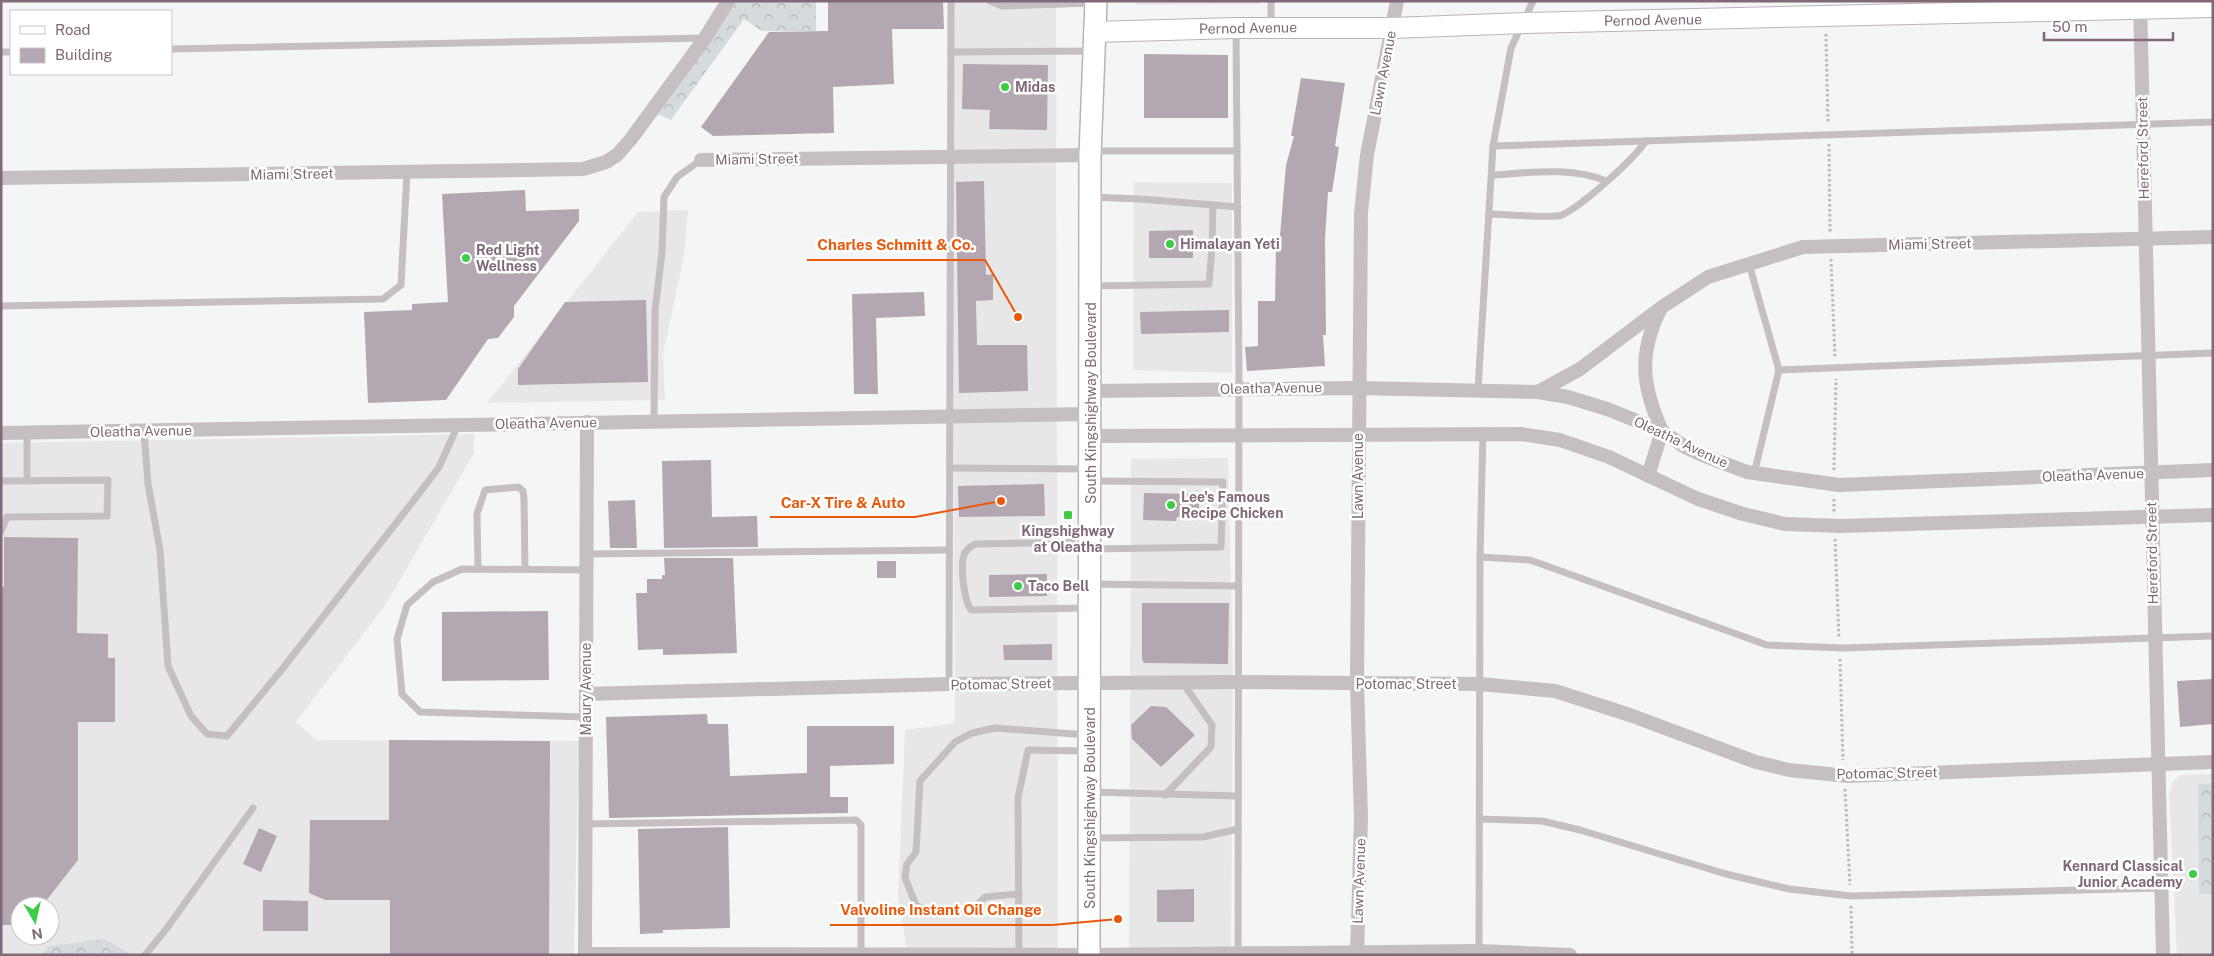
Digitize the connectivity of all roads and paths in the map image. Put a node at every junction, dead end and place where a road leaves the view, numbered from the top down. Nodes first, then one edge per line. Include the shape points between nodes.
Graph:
1 (728, 1) edge
2 (951, 1) edge
3 (990, 1) edge
4 (1271, 1) edge
5 (1397, 1) edge
6 (1533, 1) edge
7 (1096, 2) edge
8 (2140, 5) edge
9 (2213, 7) edge
10 (1524, 23) junction
11 (1236, 28) junction
12 (1271, 28) junction
13 (1392, 28) junction
14 (705, 38) junction
15 (1094, 42) junction
16 (172, 49) edge
17 (951, 52) junction
18 (2213, 122) edge
19 (2142, 124) junction
20 (1646, 141) junction
21 (1493, 146) junction
22 (1237, 151) junction
23 (1090, 153) junction
24 (951, 156) junction
25 (701, 160) joint
26 (407, 172) junction
27 (1492, 175) junction
28 (1, 178) edge
29 (1606, 181) junction
30 (1090, 197) junction
31 (1213, 205) junction
32 (1238, 208) junction
33 (1489, 214) junction
34 (2213, 237) edge
35 (2145, 239) junction
36 (1749, 264) junction
37 (1090, 286) junction
38 (1, 306) edge
39 (1662, 308) junction
40 (2213, 353) edge
41 (2147, 355) junction
42 (1779, 370) junction
43 (1358, 388) junction
44 (1239, 389) junction
45 (1478, 389) junction
46 (1091, 391) junction
47 (1538, 392) junction
48 (1091, 414) junction
49 (950, 416) junction
50 (654, 421) junction
51 (587, 422) junction
52 (458, 425) junction
53 (144, 431) junction
54 (1662, 431) junction
55 (1483, 432) junction
56 (1, 433) edge
57 (27, 433) junction
58 (1358, 435) junction
59 (1091, 436) junction
60 (1239, 436) junction
61 (950, 468) junction
62 (2213, 470) edge
63 (2150, 472) junction
64 (1754, 474) junction
65 (1091, 475) junction
66 (1648, 476) junction
67 (1, 481) edge
68 (27, 481) junction
69 (2213, 515) edge
70 (2152, 516) junction
71 (1, 531) edge
72 (1091, 545) junction
73 (949, 550) junction
74 (587, 554) junction
75 (1480, 557) junction
76 (525, 568) junction
77 (478, 569) junction
78 (586, 570) junction
79 (1091, 584) junction
80 (1238, 586) junction
81 (1090, 607) junction
82 (2213, 636) edge
83 (2154, 638) junction
84 (1182, 682) junction
85 (1238, 682) junction
86 (1090, 683) junction
87 (949, 684) junction
88 (1357, 684) junction
89 (1479, 684) junction
90 (586, 694) junction
91 (586, 717) junction
92 (1090, 743) junction
93 (2213, 762) edge
94 (2159, 763) junction
95 (1090, 792) junction
96 (1165, 795) junction
97 (1238, 796) junction
98 (253, 808) dead end
99 (1480, 820) junction
100 (585, 824) junction
101 (1238, 829) junction
102 (1090, 838) junction
103 (2160, 888) junction
104 (1019, 894) junction
105 (1478, 953) edge
106 (585, 954) edge
107 (860, 954) edge
108 (1238, 954) edge
109 (1357, 954) edge
110 (145, 955) edge
111 (1019, 955) edge
112 (1089, 955) edge
113 (1570, 955) edge
114 (2163, 955) edge

1 - 14 street, Miami Street
2 - 17 lane
3 - 7 lane via 1002,6
4 - 12 lane
5 - 13 street, Lawn Avenue
6 - 10 lane
7 - 15 main road, South Kingshighway Boulevard
8 - 9 street, Pernod Avenue
8 - 10 street, Pernod Avenue
8 - 19 street, Hereford Street
10 - 13 street, Pernod Avenue
10 - 21 lane via 1511,48
11 - 12 street, Pernod Avenue
11 - 15 street, Pernod Avenue
11 - 22 lane
12 - 13 street, Pernod Avenue
13 - 43 street, Lawn Avenue via 1367,155 1361,213
14 - 16 lane
14 - 26 street, Miami Street via 631,139 606,162 583,169
15 - 17 lane
15 - 23 main road, South Kingshighway Boulevard
17 - 24 lane
18 - 19 lane
19 - 20 lane
19 - 35 street, Hereford Street
20 - 21 lane
20 - 29 lane via 1637,154
21 - 27 lane
22 - 23 lane
22 - 32 lane
23 - 24 street, Miami Street
23 - 30 main road, South Kingshighway Boulevard
24 - 25 street, Miami Street
24 - 49 lane
25 - 50 lane, Miami Street via 677,177 664,197 655,311
26 - 28 street, Miami Street
26 - 38 lane via 401,285 383,299
27 - 29 lane via 1552,172 1595,176
27 - 33 lane
29 - 33 lane via 1561,215
30 - 31 lane
30 - 37 main road, South Kingshighway Boulevard
31 - 32 lane
31 - 37 lane via 1209,284
32 - 44 lane
33 - 45 lane
34 - 35 street, Miami Street
35 - 36 street, Miami Street via 1803,246
35 - 41 street, Hereford Street
36 - 39 street, Miami Street via 1708,278
36 - 42 lane
37 - 46 main road, South Kingshighway Boulevard
39 - 47 street, Miami Street via 1580,369
39 - 54 street via 1647,342 1645,385
40 - 41 lane
41 - 42 lane
41 - 63 street, Hereford Street
42 - 64 lane
43 - 44 street, Oleatha Avenue
43 - 45 street, Oleatha Avenue
43 - 58 street, Lawn Avenue
44 - 46 street, Oleatha Avenue
44 - 60 lane
45 - 47 street, Oleatha Avenue
46 - 48 main road, South Kingshighway Boulevard
47 - 54 street, Oleatha Avenue via 1607,409
48 - 49 street, Oleatha Avenue
48 - 59 main road, South Kingshighway Boulevard
49 - 50 street, Oleatha Avenue
49 - 61 lane
50 - 51 street, Oleatha Avenue
51 - 52 street, Oleatha Avenue
51 - 74 street, Maury Avenue
52 - 53 street, Oleatha Avenue
52 - 53 lane via 438,467 421,491 227,736 207,734 191,716 168,666 160,550 148,484
53 - 57 street, Oleatha Avenue
54 - 64 street, Oleatha Avenue via 1702,455
54 - 66 street
55 - 58 street
55 - 66 street via 1560,440
55 - 75 lane
56 - 57 street, Oleatha Avenue
57 - 68 lane
58 - 60 street
58 - 88 street, Lawn Avenue
59 - 60 street
59 - 65 main road, South Kingshighway Boulevard
60 - 80 lane
61 - 65 lane
61 - 73 lane
62 - 63 street, Oleatha Avenue
63 - 64 street, Oleatha Avenue via 1839,485
63 - 70 street, Hereford Street
65 - 72 main road, South Kingshighway Boulevard
65 - 72 lane via 1222,482 1221,547
66 - 70 street via 1698,499 1785,524 1841,526
67 - 68 lane
68 - 71 lane via 108,480 107,516 7,517
69 - 70 street
70 - 83 street, Hereford Street
72 - 79 main road, South Kingshighway Boulevard
72 - 81 lane via 975,544 964,553 963,561 971,610
73 - 74 lane
73 - 87 lane
74 - 78 street, Maury Avenue
75 - 83 lane via 1530,560 1767,645 1844,648
75 - 89 lane
76 - 77 lane
76 - 77 lane via 524,500 523,491 518,487 485,490 482,496 477,514
76 - 78 lane
77 - 91 lane via 462,569 433,582 407,605 397,639 402,694 420,712
78 - 90 street, Maury Avenue
79 - 80 lane
79 - 81 main road, South Kingshighway Boulevard
80 - 85 lane
81 - 86 main road, South Kingshighway Boulevard
82 - 83 lane
83 - 94 street, Hereford Street
84 - 85 street, Potomac Street
84 - 86 street, Potomac Street
84 - 96 lane via 1212,725 1211,747
85 - 88 street, Potomac Street
85 - 97 lane
86 - 87 street, Potomac Street
86 - 92 main road, South Kingshighway Boulevard
87 - 90 street, Potomac Street
88 - 89 street, Potomac Street
88 - 109 street, Lawn Avenue via 1361,818
89 - 94 street, Potomac Street via 1555,691 1756,762 1789,770 1848,776
89 - 99 lane
90 - 91 street, Maury Avenue
91 - 100 street, Maury Avenue
92 - 95 main road, South Kingshighway Boulevard
92 - 104 lane via 1028,750 1018,798
92 - 104 lane via 995,728 972,733 955,742 920,781 916,852 907,864 905,878 916,905 926,911 946,912 973,909 985,897
93 - 94 street, Potomac Street
94 - 103 street, Hereford Street
95 - 96 lane
95 - 102 main road, South Kingshighway Boulevard
96 - 97 lane
97 - 101 lane
98 - 110 lane
99 - 103 lane via 1542,821 1726,874 1790,889 1851,896
99 - 105 lane
100 - 106 street, Maury Avenue
100 - 107 lane via 856,820 861,825
101 - 102 lane via 1203,837
101 - 108 lane
102 - 112 main road, South Kingshighway Boulevard
103 - 114 street, Hereford Street
104 - 111 lane
105 - 109 street
105 - 113 street
106 - 107 street
107 - 111 street
108 - 109 street
108 - 112 street
111 - 112 street

